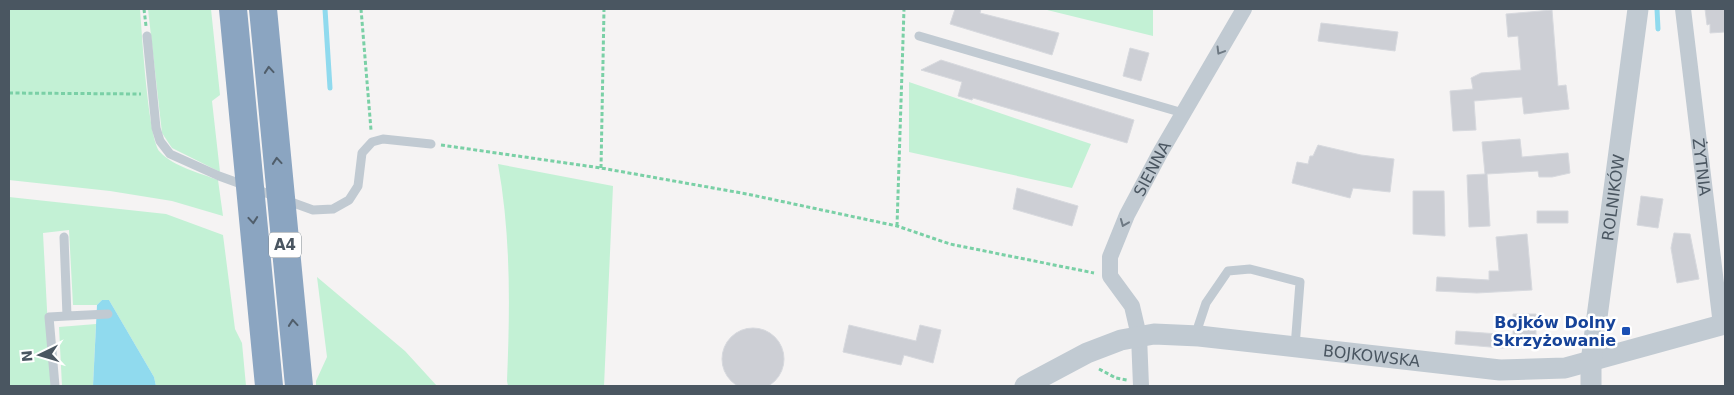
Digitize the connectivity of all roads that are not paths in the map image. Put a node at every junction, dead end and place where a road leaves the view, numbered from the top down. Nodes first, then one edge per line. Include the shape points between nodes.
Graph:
1 (233, 9) edge
2 (263, 9) edge
3 (1244, 9) edge
4 (1638, 9) edge
5 (1683, 9) edge
6 (147, 36) dead end
7 (919, 36) dead end
8 (1183, 112) junction
9 (432, 144) road end
10 (64, 237) dead end
11 (108, 314) dead end
12 (67, 316) junction
13 (1723, 324) edge
14 (1139, 336) junction
15 (1195, 336) junction
16 (1295, 348) junction
17 (1591, 362) junction
18 (298, 379) edge
19 (1141, 382) edge
20 (55, 386) edge
21 (269, 386) edge
22 (1024, 386) edge
23 (1591, 386) edge

1 -> 21 highway, A4
18 -> 2 highway, A4
3 -> 8 street, SIENNA
4 - 17 street, ROLNIKÓW
5 - 13 street, ŻYTNIA
6 - 9 lane via 160,141 170,154 219,176 312,210 333,209 349,200 358,186 362,153 372,142 383,139
7 - 8 lane
8 -> 14 street, SIENNA via 1128,215 1110,257 1110,276 1132,306
10 - 12 lane
11 - 12 lane
12 - 20 lane via 49,317
13 - 17 street, BOJKOWSKA
14 - 15 street, BOJKOWSKA
14 - 19 street
14 - 22 street, BOJKOWSKA via 1104,345
15 - 16 street, BOJKOWSKA
15 - 16 lane via 1206,303 1228,271 1250,269 1300,282
16 - 17 street, BOJKOWSKA via 1500,370 1565,368
17 - 23 street, ROLNIKÓW

